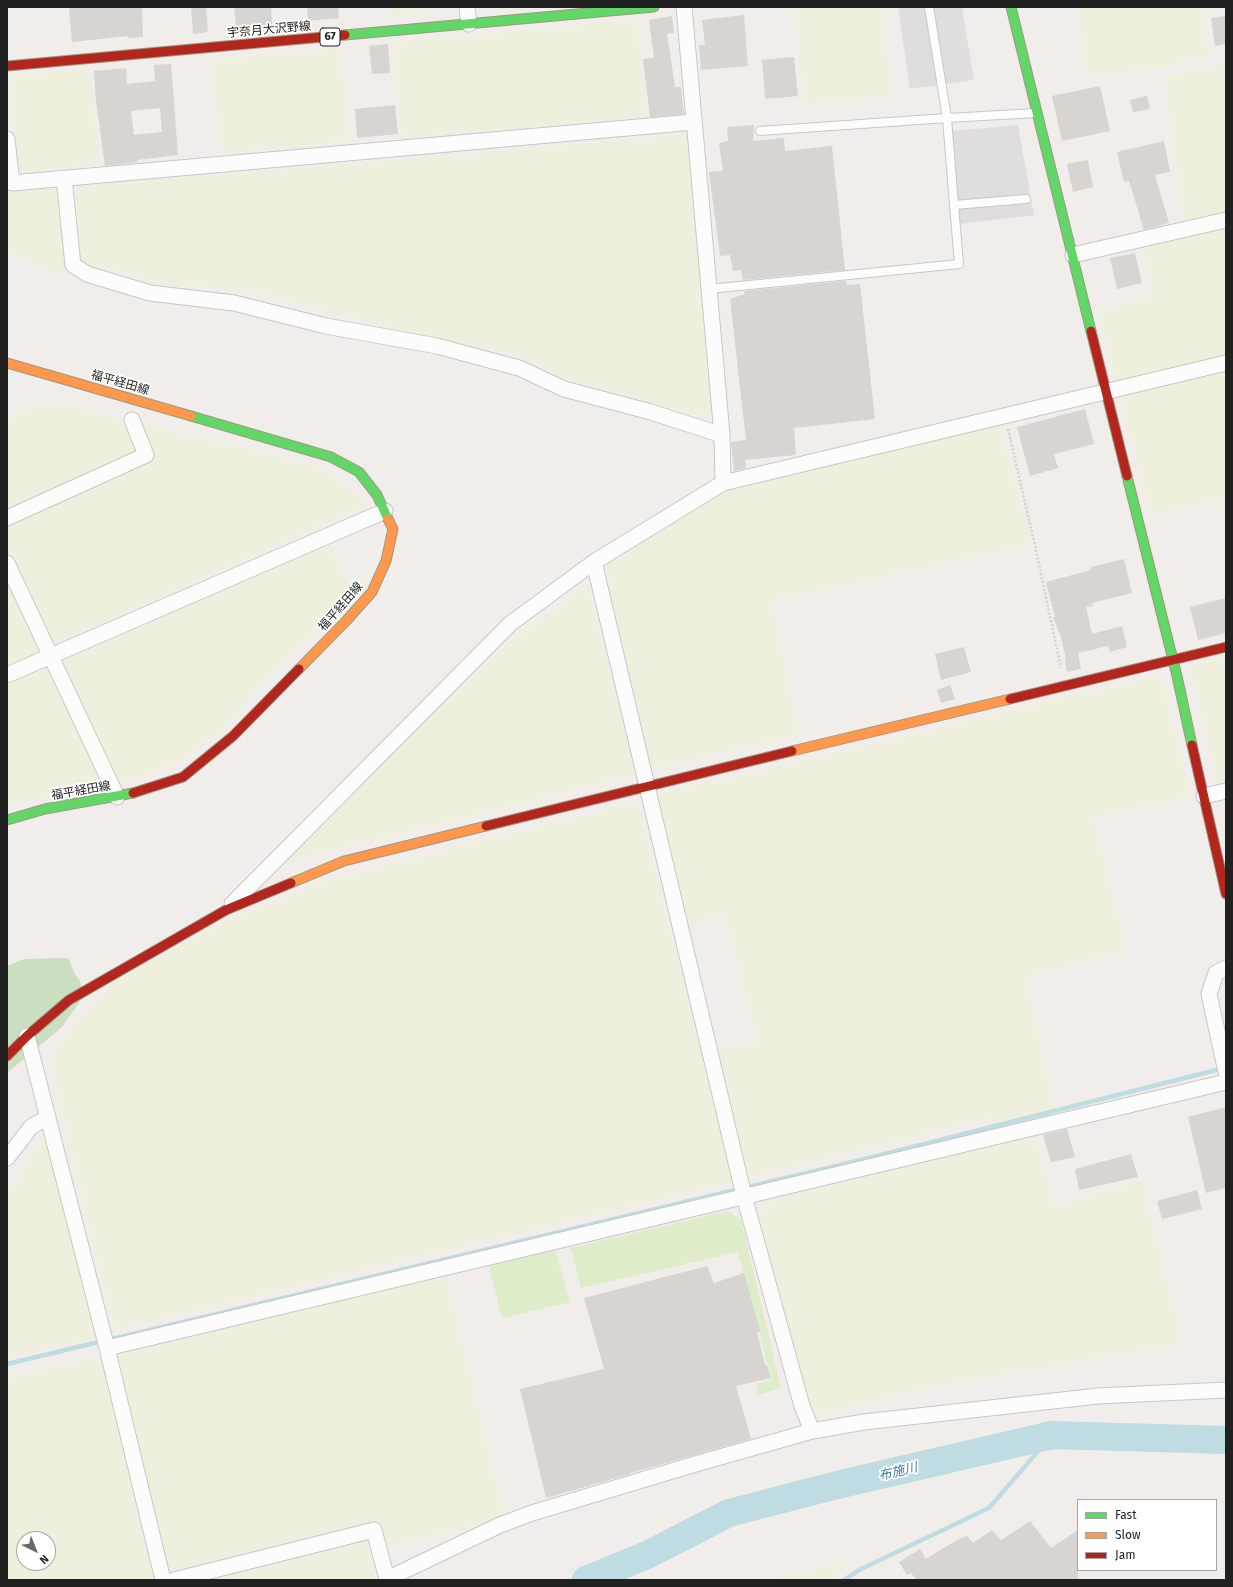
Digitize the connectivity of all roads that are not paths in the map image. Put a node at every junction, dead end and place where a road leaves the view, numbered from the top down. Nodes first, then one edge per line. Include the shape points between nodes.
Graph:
1 (467, 7) edge
2 (654, 7) edge
3 (684, 7) edge
4 (928, 7) edge
5 (1012, 7) edge
6 (469, 24) junction
7 (7, 66) edge
8 (1037, 113) junction
9 (947, 118) junction
10 (694, 122) junction
11 (760, 131) dead end
12 (7, 139) edge
13 (64, 178) junction
14 (1026, 199) dead end
15 (954, 205) junction
16 (1226, 220) edge
17 (1073, 255) junction
18 (709, 289) junction
19 (7, 363) edge
20 (1226, 363) edge
21 (1106, 391) junction
22 (132, 420) dead end
23 (722, 435) junction
24 (723, 483) junction
25 (385, 511) junction
26 (7, 518) edge
27 (594, 562) junction
28 (7, 563) edge
29 (1226, 648) edge
30 (51, 656) junction
31 (1173, 661) junction
32 (7, 675) edge
33 (646, 786) junction
34 (1226, 791) edge
35 (1204, 796) junction
36 (117, 797) junction
37 (7, 820) edge
38 (1226, 894) edge
39 (226, 910) junction
40 (1226, 968) edge
41 (26, 1036) junction
42 (7, 1056) edge
43 (1226, 1072) edge
44 (1226, 1082) edge
45 (48, 1117) junction
46 (7, 1158) edge
47 (744, 1196) junction
48 (107, 1348) junction
49 (1226, 1390) edge
50 (812, 1431) junction
51 (163, 1580) edge
52 (174, 1580) edge

1 - 6 street
2 - 6 street, 宇奈月大沢野線 / 67
3 - 10 street
4 - 9 lane
5 - 8 street
6 - 7 street, 宇奈月大沢野線 / 67
8 - 9 lane
8 - 17 street
9 - 11 lane
9 - 15 lane
10 - 13 street
10 - 18 street
12 - 13 street via 12,183
13 - 23 street via 73,265 87,274 150,293 234,303 326,326 437,346 519,368 564,389 651,412
14 - 15 lane
15 - 18 lane via 959,264
16 - 17 street
17 - 21 street
18 - 23 street
19 - 25 street, 福平経田線 via 331,457 359,472 377,495
20 - 21 street
21 - 24 street
21 - 31 street
22 - 26 street via 146,455
23 - 24 street
24 - 27 street
25 - 30 street
25 - 36 street, 福平経田線 via 393,529 386,561 372,592 346,622 233,736 182,777
27 - 33 street
27 - 39 street via 510,624
28 - 30 street
29 - 31 street
30 - 32 street
30 - 36 street
31 - 33 street
31 - 35 street
33 - 39 street via 344,861
33 - 47 street
34 - 35 street
35 - 38 street
36 - 37 street, 福平経田線 via 45,810
39 - 41 street via 69,1000
40 - 43 street via 1216,973 1209,994
41 - 42 street
41 - 45 street
44 - 47 street
45 - 46 street via 31,1127
45 - 48 street
47 - 48 street
47 - 50 street via 802,1406
48 - 51 street
49 - 50 street via 1098,1396 864,1422
50 - 52 street via 692,1464 532,1513 500,1525 387,1579 374,1530

